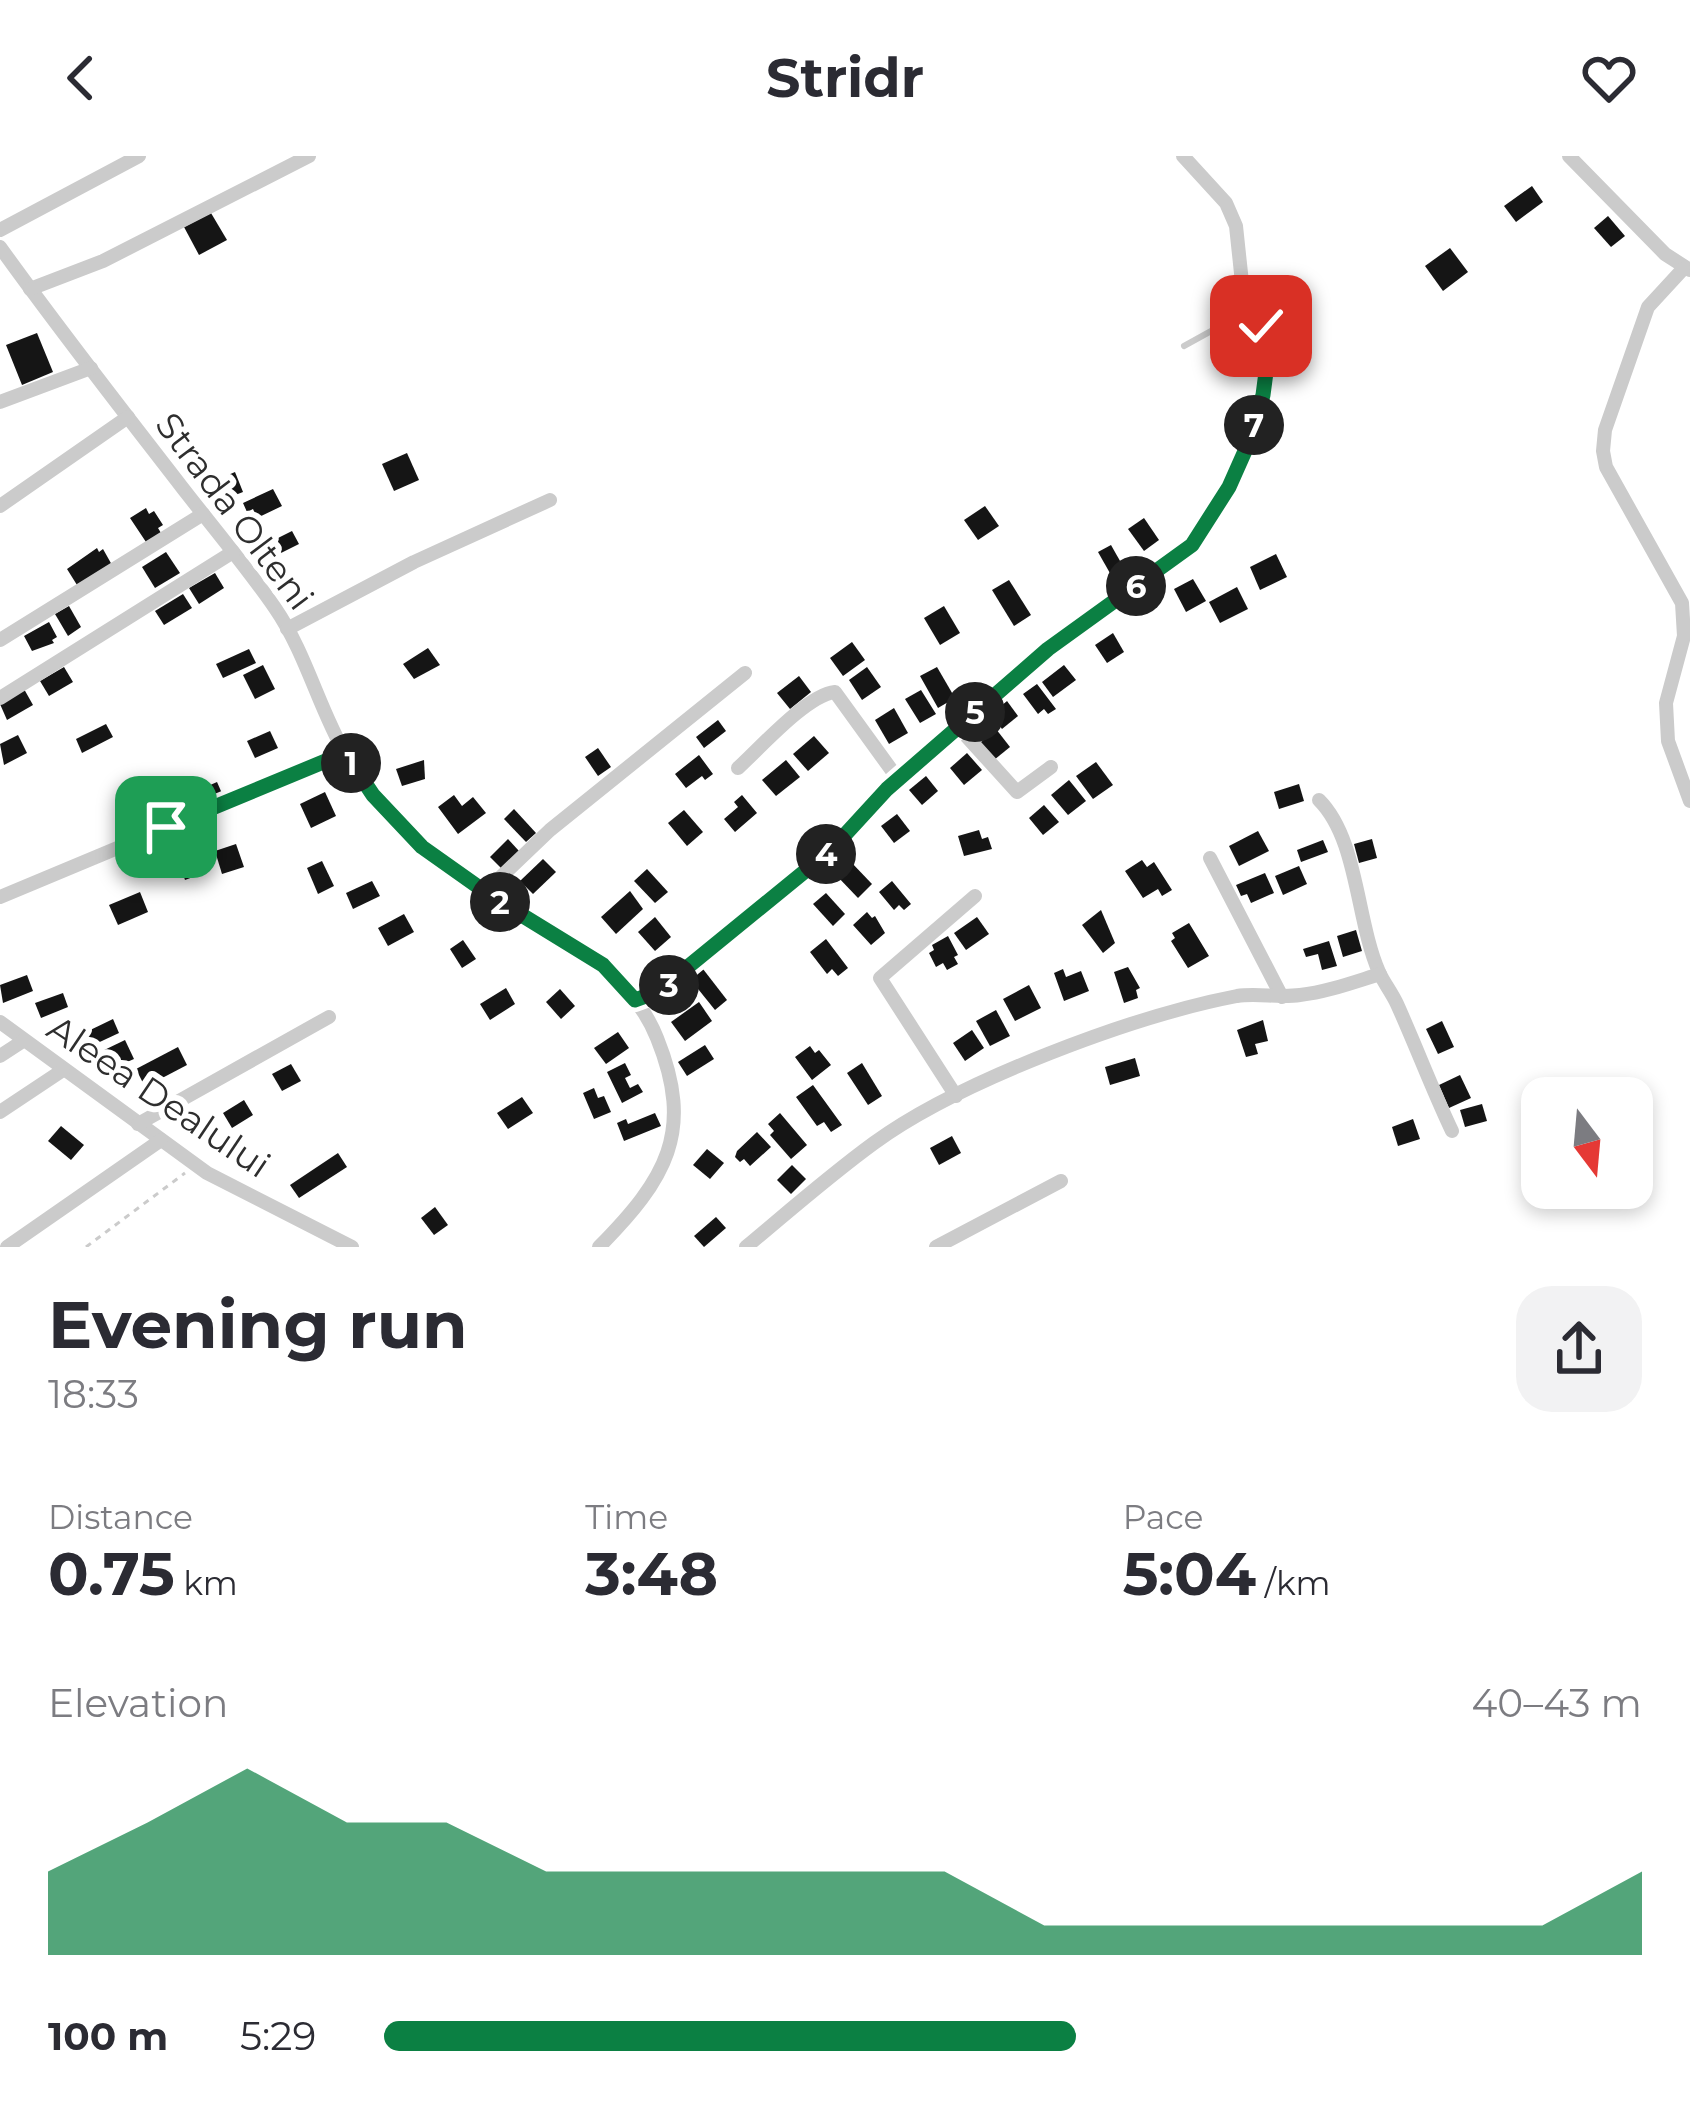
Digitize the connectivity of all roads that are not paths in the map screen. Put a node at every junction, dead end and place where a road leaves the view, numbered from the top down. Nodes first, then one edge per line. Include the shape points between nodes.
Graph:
1 (139, 156) edge
2 (309, 156) edge
3 (1183, 156) edge
4 (1569, 156) edge
5 (0, 230) edge
6 (0, 247) edge
7 (1686, 269) edge
8 (30, 289) junction
9 (1254, 308) junction
10 (1184, 346) dead end
11 (91, 368) junction
12 (0, 402) edge
13 (128, 417) junction
14 (550, 500) dead end
15 (0, 506) edge
16 (203, 514) junction
17 (233, 552) junction
18 (287, 629) junction
19 (0, 640) edge
20 (745, 673) dead end
21 (0, 698) edge
22 (958, 727) junction
23 (345, 753) junction
24 (738, 767) dead end
25 (1051, 767) dead end
26 (898, 779) junction
27 (1319, 800) dead end
28 (1690, 801) edge
29 (1210, 858) dead end
30 (485, 892) junction
31 (975, 896) dead end
32 (0, 897) edge
33 (1380, 974) junction
34 (1282, 997) junction
35 (635, 1000) junction
36 (329, 1017) dead end
37 (0, 1022) edge
38 (23, 1041) junction
39 (0, 1056) edge
40 (63, 1070) junction
41 (956, 1096) junction
42 (0, 1112) edge
43 (138, 1124) junction
44 (1452, 1131) dead end
45 (161, 1140) junction
46 (1061, 1181) dead end
47 (333, 1238) junction
48 (7, 1247) edge
49 (320, 1247) edge
50 (352, 1247) edge
51 (599, 1247) edge
52 (746, 1247) edge
53 (936, 1247) edge

1 - 5 street
2 - 8 street via 104,261
3 - 9 street via 1226,203 1243,292
4 - 7 street
6 - 8 street, Strada Olteni
7 - 28 street via 1648,307 1603,451 1682,604 1684,636 1666,704 1668,741
8 - 11 street, Strada Olteni
9 - 10 lane
9 - 22 street via 1268,357 1263,395 1209,523 1174,560 1048,649
11 - 12 street
11 - 13 street, Strada Olteni
13 - 15 street
13 - 16 street, Strada Olteni
14 - 18 street
16 - 17 street, Strada Olteni
16 - 19 street
17 - 18 street, Strada Olteni
17 - 21 street
18 - 23 street, Strada Olteni
20 - 30 street
22 - 25 street via 1017,792
22 - 26 street
23 - 30 street, Strada Olteni via 422,847
23 - 32 street
24 - 26 street via 835,692
26 - 35 street via 831,850 672,983
27 - 33 street via 1343,835
29 - 34 street
30 - 35 street, Strada Olteni via 603,965
31 - 41 street via 880,978
33 - 34 street
33 - 44 street
34 - 41 street via 1242,995 1166,1016
35 - 51 street, Strada Olteni via 668,1071 676,1133 642,1200
36 - 43 street
37 - 38 street, Aleea Dealului
38 - 39 street
38 - 40 street, Aleea Dealului
40 - 42 street
40 - 43 street, Aleea Dealului
41 - 52 street via 875,1142
43 - 45 street, Aleea Dealului
45 - 47 street, Aleea Dealului
45 - 48 street
46 - 53 street
47 - 49 street
47 - 50 street, Aleea Dealului

